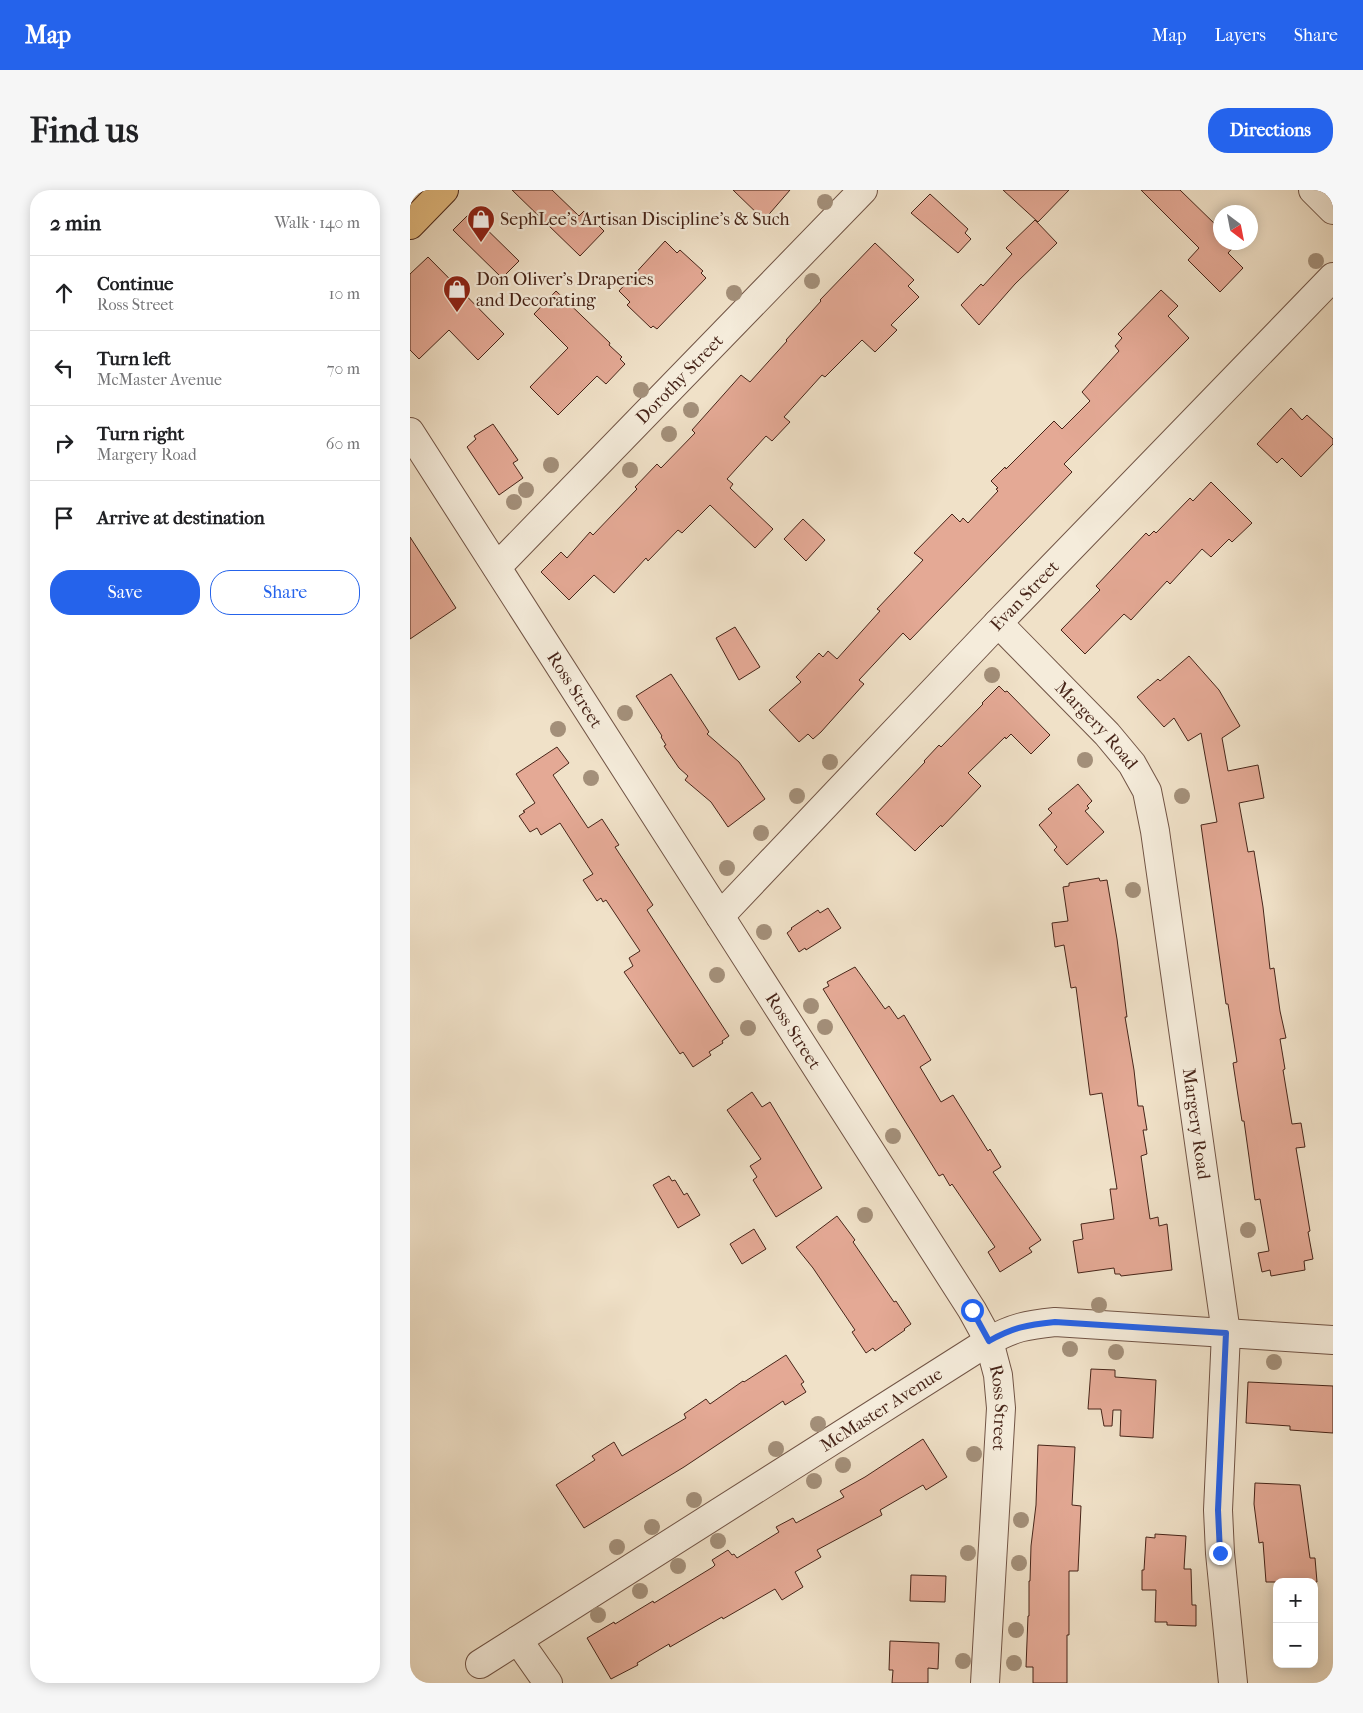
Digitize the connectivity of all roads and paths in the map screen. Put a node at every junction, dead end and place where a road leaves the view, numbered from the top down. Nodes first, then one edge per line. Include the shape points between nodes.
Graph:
1 (444, 190) edge
2 (863, 190) edge
3 (1313, 190) edge
4 (1333, 210) edge
5 (410, 225) edge
6 (1333, 277) edge
7 (410, 432) edge
8 (497, 567) junction
9 (998, 623) junction
10 (720, 916) junction
11 (1226, 1333) junction
12 (1333, 1340) edge
13 (989, 1341) junction
14 (518, 1640) junction
15 (480, 1664) dead end
16 (548, 1683) edge
17 (985, 1683) edge
18 (1233, 1683) edge

1 - 5 main road
2 - 8 street, Dorothy Street
3 - 4 street
6 - 9 street, Evan Street
7 - 8 street, Ross Street
8 - 10 street, Ross Street
9 - 10 street, Evan Street
9 - 11 street, Margery Road via 1107,734 1132,764 1147,791
10 - 13 street, Ross Street
11 - 12 street, McMaster Avenue
11 - 13 street, McMaster Avenue via 1055,1322 1009,1330
11 - 18 street, Margery Road via 1218,1510
13 - 14 street, McMaster Avenue
13 - 17 street, Ross Street via 998,1375 1001,1408
14 - 15 street, McMaster Avenue
14 - 16 street

